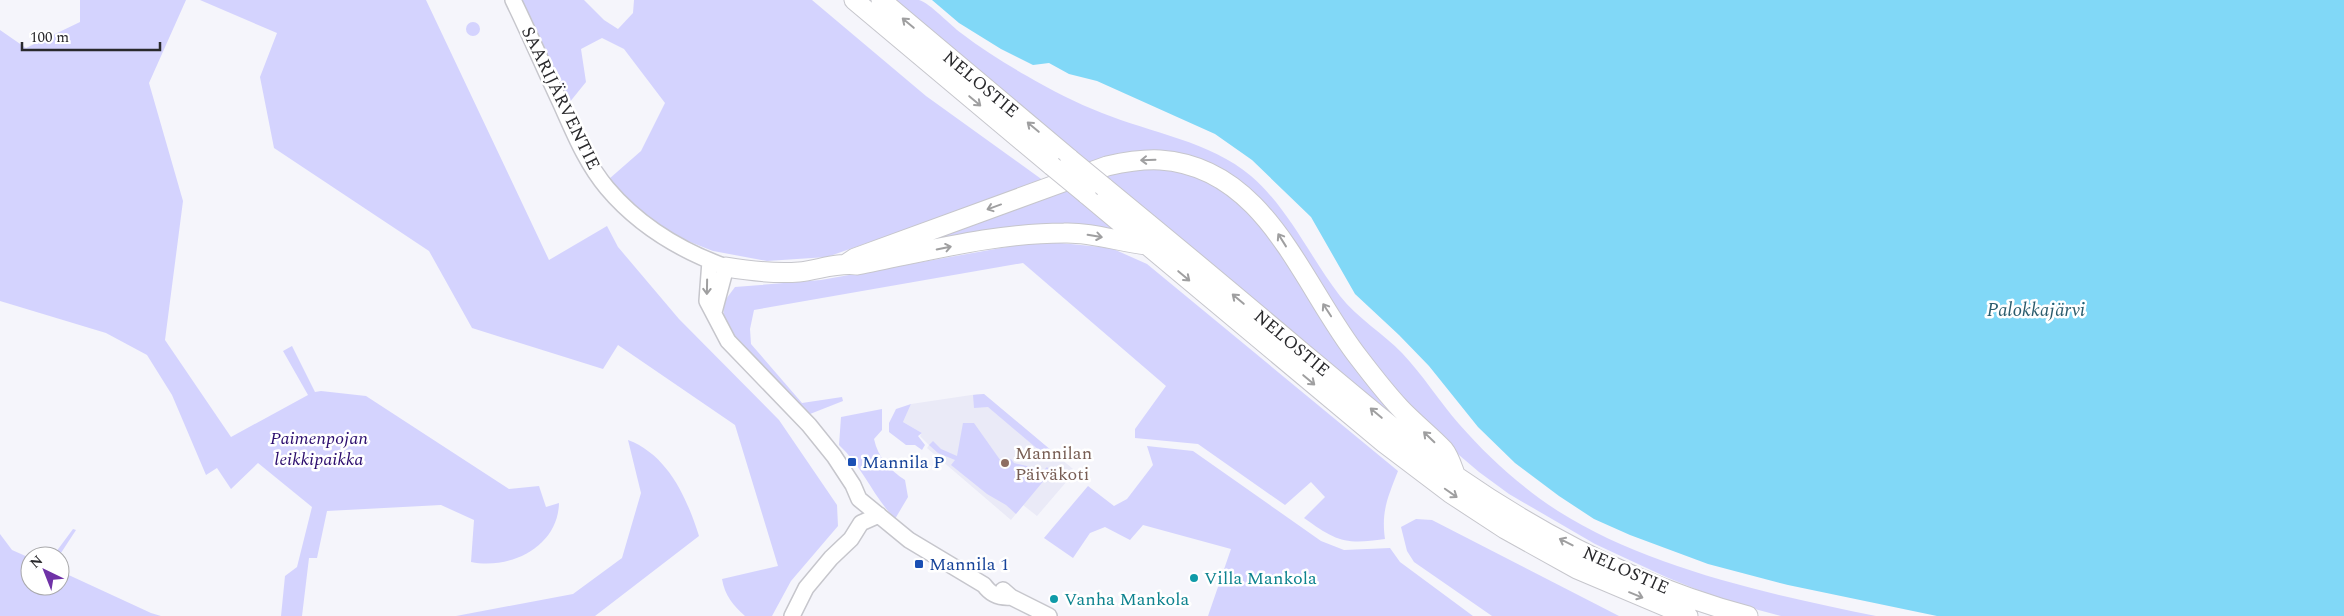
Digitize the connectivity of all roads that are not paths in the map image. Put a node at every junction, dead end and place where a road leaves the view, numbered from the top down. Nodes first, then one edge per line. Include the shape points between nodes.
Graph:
1 (514, 0) edge
2 (854, 0) edge
3 (881, 0) edge
4 (1147, 245) junction
5 (718, 264) junction
6 (846, 264) junction
7 (1456, 476) junction
8 (875, 510) junction
9 (792, 616) edge
10 (1049, 616) edge
11 (1688, 616) edge
12 (1748, 616) edge

1 - 5 main road, SAARIJÄRVENTIE via 577,140 606,187 653,231
2 -> 4 highway, NELOSTIE, bridge
7 -> 3 highway, NELOSTIE, bridge via 1356,397
6 -> 4 highway via 857,266 1020,235 1066,232
4 -> 11 highway, NELOSTIE via 1384,443 1450,493 1505,529 1577,569
5 - 6 highway via 761,272 799,272
5 - 8 main road via 714,312 719,327 728,341 809,425 854,484 859,499
7 -> 6 highway via 1444,450 1400,408 1353,350 1258,208 1237,189 1200,169 1161,160 1134,160 1107,166
12 -> 7 highway, NELOSTIE via 1660,586 1611,565 1541,530
8 - 9 main road via 806,588
8 - 10 main road via 910,540 984,585 994,595 1011,597

